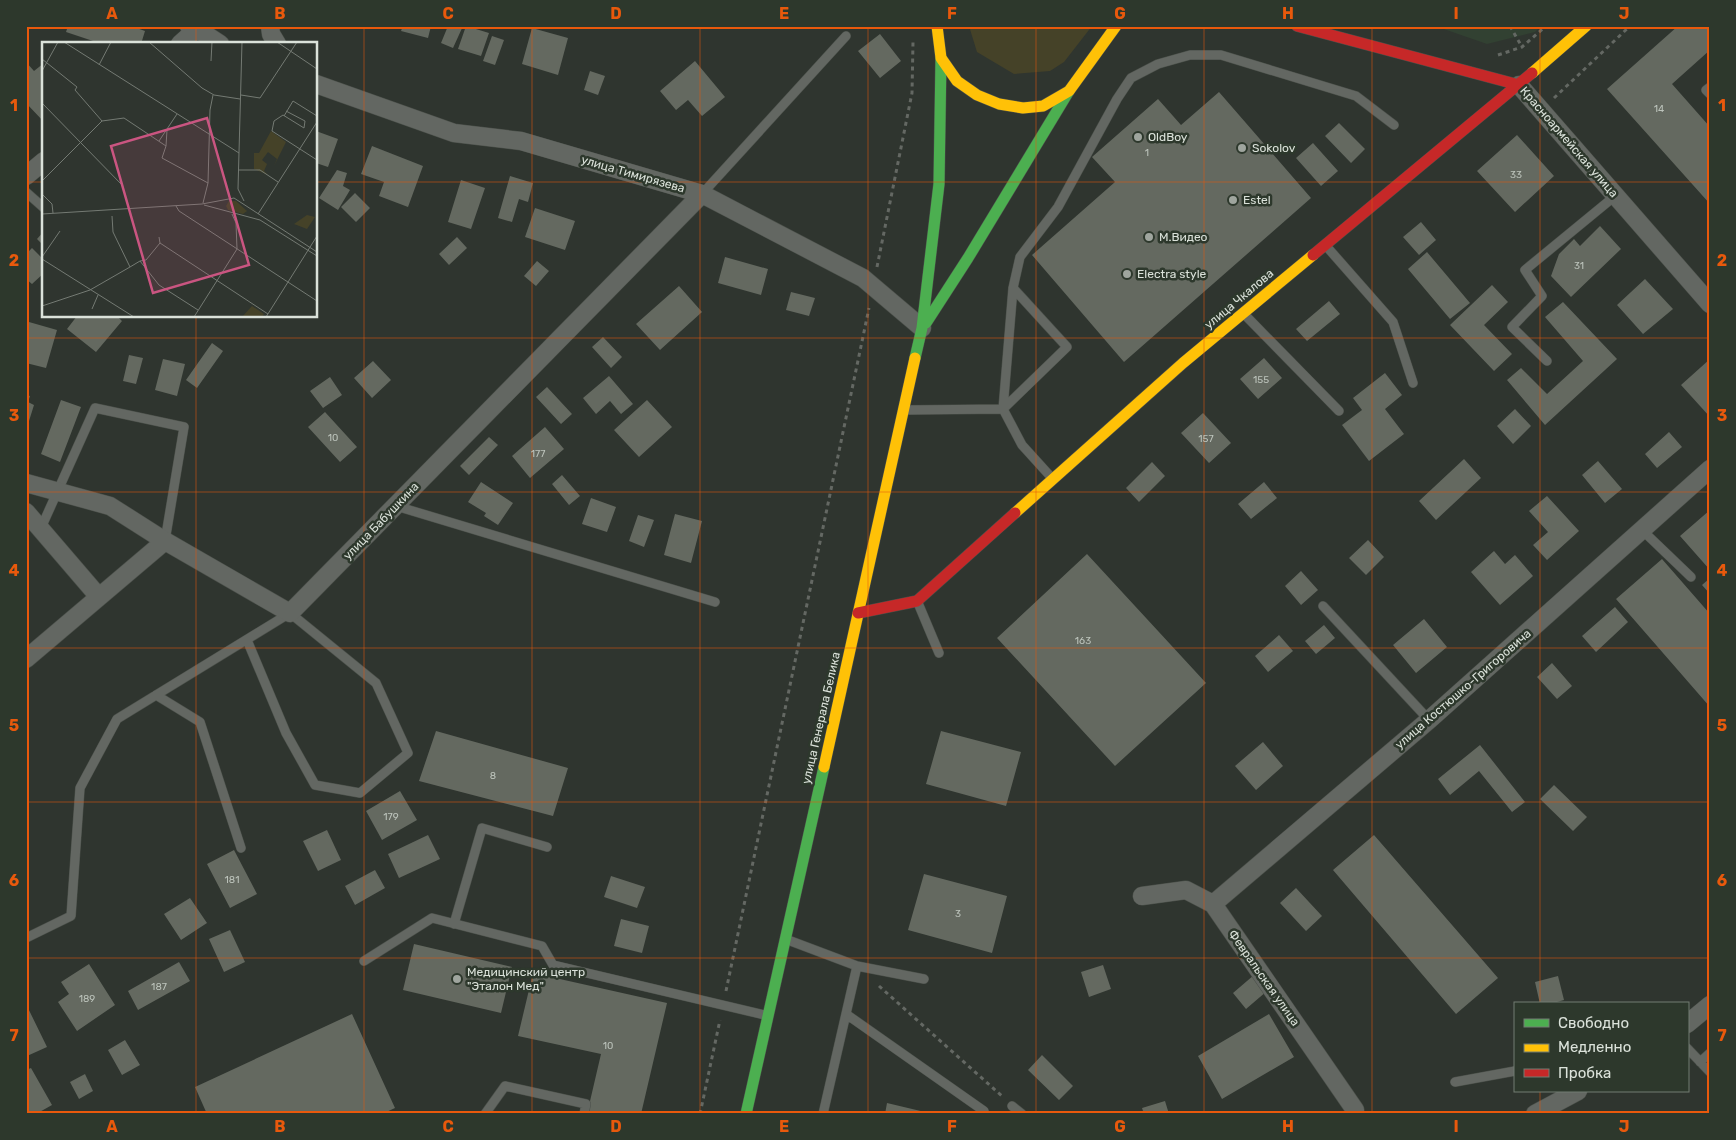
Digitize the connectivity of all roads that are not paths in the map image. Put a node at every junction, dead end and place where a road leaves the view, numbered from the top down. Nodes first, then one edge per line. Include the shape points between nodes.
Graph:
1 (270, 26) edge
2 (936, 26) edge
3 (1116, 26) edge
4 (1297, 26) edge
5 (1586, 26) edge
6 (196, 27) edge
7 (1324, 30) edge
8 (846, 36) dead end
9 (182, 42) edge
10 (217, 42) edge
11 (276, 42) edge
12 (941, 58) junction
13 (318, 85) edge
14 (1519, 85) junction
15 (1710, 87) edge
16 (1069, 91) junction
17 (1710, 94) edge
18 (1394, 125) dead end
19 (42, 163) edge
20 (26, 176) edge
21 (26, 192) edge
22 (702, 194) junction
23 (1615, 196) junction
24 (42, 206) edge
25 (1325, 245) junction
26 (1013, 288) junction
27 (1710, 304) edge
28 (1243, 313) junction
29 (922, 328) junction
30 (1547, 361) dead end
31 (1412, 383) dead end
32 (1003, 408) junction
33 (904, 410) junction
34 (1339, 411) dead end
35 (1710, 469) edge
36 (1053, 480) junction
37 (26, 483) edge
38 (57, 492) junction
39 (396, 506) junction
40 (26, 512) edge
41 (41, 528) junction
42 (1642, 530) junction
43 (165, 540) junction
44 (1691, 577) dead end
45 (99, 597) junction
46 (917, 601) junction
47 (715, 602) dead end
48 (1323, 606) dead end
49 (290, 613) junction
50 (858, 614) junction
51 (247, 640) junction
52 (939, 653) dead end
53 (26, 660) edge
54 (156, 695) junction
55 (1429, 720) junction
56 (547, 847) dead end
57 (241, 848) dead end
58 (1142, 896) dead end
59 (1213, 904) junction
60 (454, 924) junction
61 (26, 938) edge
62 (786, 939) junction
63 (364, 961) dead end
64 (857, 966) junction
65 (924, 979) dead end
66 (1710, 1005) edge
67 (846, 1014) junction
68 (768, 1015) junction
69 (1688, 1023) edge
70 (1688, 1049) edge
71 (1710, 1053) edge
72 (1700, 1062) junction
73 (1514, 1072) edge
74 (1710, 1072) edge
75 (1454, 1082) dead end
76 (1576, 1092) edge
77 (1012, 1106) road end
78 (984, 1111) dead end
79 (485, 1114) edge
80 (584, 1114) edge
81 (746, 1114) edge
82 (823, 1114) edge
83 (1022, 1114) edge
84 (1354, 1114) edge
85 (1535, 1114) edge

1 - 11 street
2 - 12 main road, улица Генерала Белика
3 - 16 main road
4 - 7 main road, Красноармейская улица
5 - 14 main road, улица Чкалова
6 - 9 street
6 - 10 street
7 - 14 main road, Красноармейская улица
8 - 22 lane
12 - 16 main road via 958,81 999,104 1023,108 1043,106
12 - 29 main road, улица Генерала Белика via 939,184
13 - 22 street, улица Тимирязева via 454,134 521,141
14 - 23 street, Красноармейская улица
14 - 25 main road, улица Чкалова
15 - 17 lane via 1706,90
16 - 29 main road
18 - 26 lane via 1356,96 1221,55 1190,55 1158,64 1131,78 1117,99 1058,207 1020,257
19 - 20 street
21 - 24 lane
22 - 29 street, улица Тимирязева via 863,278
22 - 39 street, улица Бабушкина
23 - 27 street, Красноармейская улица
23 - 30 lane via 1525,270 1542,296 1512,327
25 - 28 main road, улица Чкалова
25 - 31 lane via 1393,322
26 - 32 lane
26 - 32 lane via 1068,347
28 - 34 lane
28 - 36 main road, улица Чкалова via 1183,362
29 - 33 main road, улица Генерала Белика
32 - 33 lane
32 - 36 lane via 1022,445
33 - 50 main road, улица Генерала Белика
35 - 42 street, улица Костюшко-Григоровича
36 - 46 main road, улица Чкалова
37 - 38 street
38 - 41 lane
38 - 43 street via 110,506
38 - 43 lane via 95,408 184,426
39 - 47 lane
39 - 49 street, улица Бабушкина
40 - 41 street
41 - 45 street
42 - 44 lane
42 - 55 street, улица Костюшко-Григоровича
43 - 45 street
43 - 49 street
45 - 53 street
46 - 50 main road
46 - 52 lane
48 - 55 lane
49 - 51 lane
49 - 51 lane via 376,683 408,753 360,793 315,785 286,732
50 - 62 main road, улица Генерала Белика
51 - 54 lane
54 - 57 lane via 200,722
54 - 61 lane via 117,719 80,788 71,916
55 - 59 street, улица Костюшко-Григоровича
56 - 60 lane via 482,828
58 - 59 street, Февральская улица via 1186,890
59 - 84 street, Февральская улица via 1355,1110
60 - 63 lane via 432,918
60 - 68 lane via 542,946 553,966
62 - 64 lane
62 - 68 main road, улица Генерала Белика
64 - 65 lane
64 - 67 lane
66 - 69 street
67 - 78 lane
67 - 82 lane
68 - 81 main road, улица Генерала Белика
70 - 72 lane
71 - 72 lane
72 - 74 lane
73 - 75 lane
76 - 85 street
77 - 83 lane
79 - 80 lane via 504,1086 586,1104

